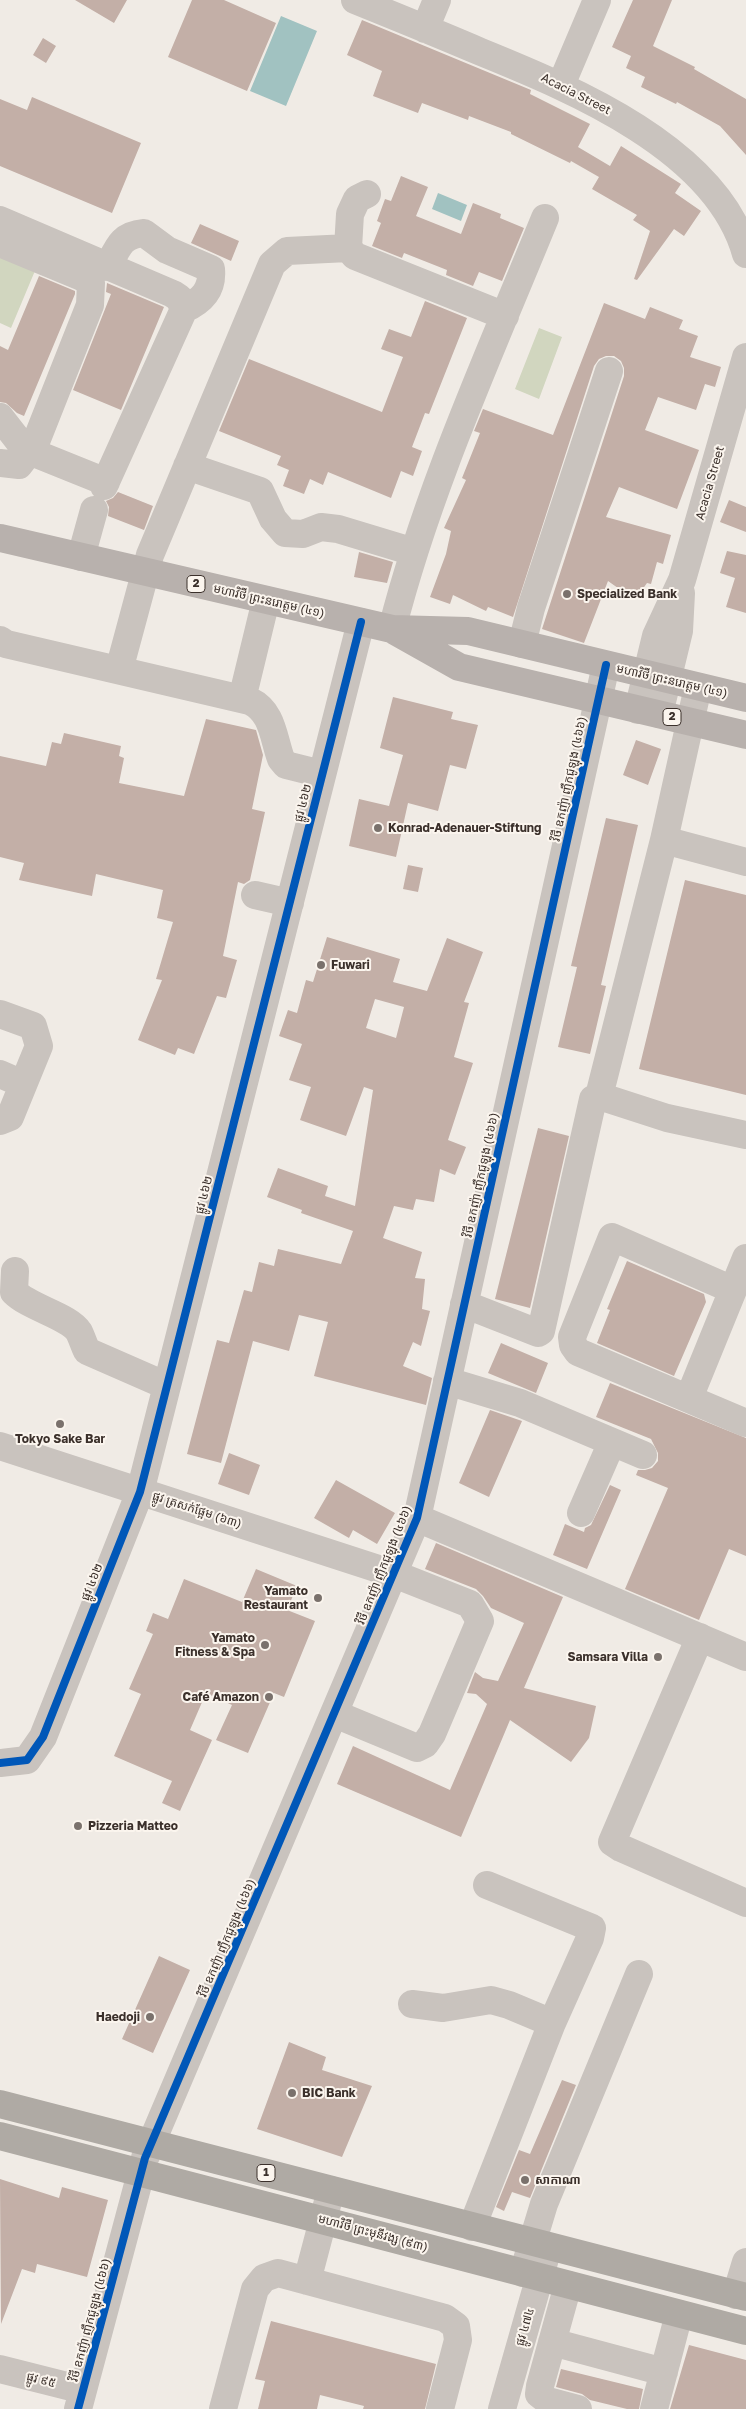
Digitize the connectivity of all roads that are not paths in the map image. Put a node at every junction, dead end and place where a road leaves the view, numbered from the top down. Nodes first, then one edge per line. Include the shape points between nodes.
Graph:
1 (355, 0) edge
2 (437, 0) edge
3 (597, 0) edge
4 (425, 29) junction
5 (560, 85) junction
6 (367, 194) dead end
7 (545, 218) dead end
8 (0, 220) edge
9 (0, 243) edge
10 (348, 248) junction
11 (746, 254) edge
12 (108, 267) junction
13 (184, 309) junction
14 (505, 316) junction
15 (746, 358) edge
16 (609, 371) dead end
17 (0, 417) edge
18 (29, 451) junction
19 (0, 463) edge
20 (187, 466) junction
21 (101, 493) junction
22 (0, 538) edge
23 (414, 552) junction
24 (81, 557) junction
25 (144, 572) junction
26 (266, 600) junction
27 (361, 622) junction
28 (392, 629) junction
29 (0, 640) edge
30 (522, 644) junction
31 (606, 665) junction
32 (119, 670) junction
33 (657, 677) junction
34 (698, 687) junction
35 (746, 698) edge
36 (242, 699) junction
37 (598, 700) junction
38 (649, 712) junction
39 (689, 721) junction
40 (746, 735) edge
41 (322, 774) junction
42 (664, 840) junction
43 (746, 862) edge
44 (255, 895) dead end
45 (290, 903) junction
46 (0, 1014) edge
47 (12, 1079) edge
48 (599, 1096) junction
49 (0, 1121) edge
50 (746, 1135) edge
51 (746, 1258) edge
52 (15, 1271) dead end
53 (733, 1290) junction
54 (464, 1304) junction
55 (538, 1333) junction
56 (573, 1345) junction
57 (447, 1381) junction
58 (167, 1386) junction
59 (689, 1398) junction
60 (746, 1423) edge
61 (612, 1442) junction
62 (0, 1446) edge
63 (643, 1455) dead end
64 (140, 1492) junction
65 (581, 1513) dead end
66 (417, 1518) junction
67 (394, 1574) junction
68 (700, 1637) junction
69 (746, 1657) edge
70 (335, 1714) junction
71 (0, 1763) edge
72 (487, 1884) dead end
73 (746, 1903) edge
74 (639, 1974) dead end
75 (412, 2004) dead end
76 (552, 2023) junction
77 (0, 2104) edge
78 (0, 2136) edge
79 (151, 2143) junction
80 (141, 2172) junction
81 (331, 2190) junction
82 (323, 2220) junction
83 (472, 2227) junction
84 (540, 2244) junction
85 (746, 2262) edge
86 (531, 2275) junction
87 (307, 2281) junction
88 (568, 2285) junction
89 (741, 2296) edge
90 (679, 2314) junction
91 (746, 2331) edge
92 (552, 2342) junction
93 (0, 2369) edge
94 (664, 2372) junction
95 (510, 2378) junction
96 (540, 2386) junction
97 (81, 2400) edge
98 (223, 2409) edge
99 (440, 2409) edge
100 (502, 2409) edge
101 (578, 2409) edge
102 (654, 2409) edge

1 - 4 street, Acacia Street
2 - 4 street
3 - 5 street
4 - 5 street, Acacia Street
5 - 11 street, Acacia Street via 643,131 684,163 716,197 741,237
6 - 10 street via 357,199 350,214
7 - 14 street
8 - 12 street
9 - 18 street via 82,277 91,283 92,290 90,305 35,444
10 - 14 street via 355,256
10 - 20 street via 287,251 272,264
12 - 13 street via 173,294
12 - 13 street via 118,246 130,234 144,232 167,250 211,269 207,294
13 - 21 street
14 - 23 street
15 - 33 street, Acacia Street
16 - 30 street
17 - 18 street
18 - 19 street via 19,465
18 - 21 street
20 - 23 street via 260,491 273,519 285,534 303,534 321,527 338,529
20 - 25 street
21 - 24 street
22 - 24 main road, មហាវិថី ព្រះនរោត្តម (៤១) / 2
23 - 28 street
24 - 25 main road, មហាវិថី ព្រះនរោត្តម (៤១) / 2
25 - 26 main road, មហាវិថី ព្រះនរោត្តម (៤១) / 2
25 - 32 street
26 - 27 main road, មហាវិថី ព្រះនរោត្តម (៤១) / 2
26 - 36 street
27 - 28 main road, មហាវិថី ព្រះនរោត្តម (៤១) / 2
27 - 41 street, ផ្លូវ ៤៦២
28 - 30 main road, មហាវិថី ព្រះនរោត្តម (៤១) / 2 via 468,631
28 - 37 main road, មហាវិថី ព្រះនរោត្តម (៤១) / 2 via 459,667
29 - 32 street
30 - 31 main road, មហាវិថី ព្រះនរោត្តម (៤១) / 2
31 - 33 main road, មហាវិថី ព្រះនរោត្តម (៤១) / 2
31 - 37 street, វិថី ឧកញ៉ា ញឹកជូឡុង (៤៦៦)
32 - 36 street
33 - 34 main road, មហាវិថី ព្រះនរោត្តម (៤១) / 2
33 - 38 street, Acacia Street
34 - 35 main road, មហាវិថី ព្រះនរោត្តម (៤១) / 2
34 - 39 street
36 - 41 street via 261,706 267,714 281,759 286,764
37 - 38 main road, មហាវិថី ព្រះនរោត្តម (៤១) / 2
37 - 54 street, វិថី ឧកញ៉ា ញឹកជូឡុង (៤៦៦)
38 - 39 main road, មហាវិថី ព្រះនរោត្តម (៤១) / 2
39 - 40 main road, មហាវិថី ព្រះនរោត្តម (៤១) / 2
39 - 42 street
41 - 45 street, ផ្លូវ ៤៦២
42 - 43 street
42 - 48 street
44 - 45 street
45 - 58 street, ផ្លូវ ៤៦២
46 - 47 street via 32,1026 40,1046
47 - 49 street via 10,1117
48 - 50 street via 667,1118
48 - 55 street via 593,1099 544,1328
51 - 53 street
52 - 58 street via 14,1292 24,1301 72,1324 87,1351
53 - 56 street via 612,1237 572,1337
53 - 59 street
54 - 55 street
54 - 57 street, វិថី ឧកញ៉ា ញឹកជូឡុង (៤៦៦)
55 - 56 street
56 - 59 street via 578,1352
57 - 61 street via 520,1403
57 - 66 street, វិថី ឧកញ៉ា ញឹកជូឡុង (៤៦៦)
58 - 64 street, ផ្លូវ ៤៦២
59 - 60 street
61 - 63 street
61 - 65 street
62 - 64 street, ផ្លូវ ត្រសក់ផ្អែម (៦៣)
64 - 67 street, ផ្លូវ ត្រសក់ផ្អែម (៦៣)
64 - 71 street, ផ្លូវ ៤៦២ via 43,1737 27,1760
66 - 67 street, វិថី ឧកញ៉ា ញឹកជូឡុង (៤៦៦)
66 - 68 street
67 - 70 street, វិថី ឧកញ៉ា ញឹកជូឡុង (៤៦៦)
67 - 70 street, ផ្លូវ ត្រសក់ផ្អែម (៦៣) via 470,1604 480,1621 425,1744 417,1748
68 - 69 street
68 - 73 street via 612,1842
70 - 79 street, វិថី ឧកញ៉ា ញឹកជូឡុង (៤៦៦)
72 - 76 street via 592,1928
74 - 84 street, ផ្លូវ ៤៧៤ via 544,2204
75 - 76 street via 443,2008 491,2000
76 - 83 street
77 - 79 highway, 1
78 - 80 highway, មហាវិថី ព្រះមុនីវង្ស (៩៣)
79 - 80 street, វិថី ឧកញ៉ា ញឹកជូឡុង (៤៦៦)
79 - 81 highway, 1
80 - 82 highway, មហាវិថី ព្រះមុនីវង្ស (៩៣)
80 - 97 street, វិថី ឧកញ៉ា ញឹកជូឡុង (៤៦៦)
81 - 82 street
81 - 83 highway, 1
82 - 86 highway, មហាវិថី ព្រះមុនីវង្ស (៩៣)
82 - 87 street
83 - 84 highway, 1
84 - 86 street, ផ្លូវ ៤៧៤
84 - 89 highway, 1
85 - 89 street
86 - 88 highway, មហាវិថី ព្រះមុនីវង្ស (៩៣)
86 - 95 street, ផ្លូវ ៤៧៤
87 - 98 street via 278,2273 264,2278 255,2289
87 - 99 street via 445,2318 456,2326 458,2340
88 - 90 highway, មហាវិថី ព្រះមុនីវង្ស (៩៣)
88 - 92 street
90 - 91 highway, មហាវិថី ព្រះមុនីវង្ស (៩៣)
90 - 94 street
92 - 94 street
92 - 96 street
93 - 97 street, ផ្លូវ ៩៥
94 - 102 street
95 - 96 street
95 - 100 street, ផ្លូវ ៤៧៤
96 - 101 street via 540,2394 548,2401

